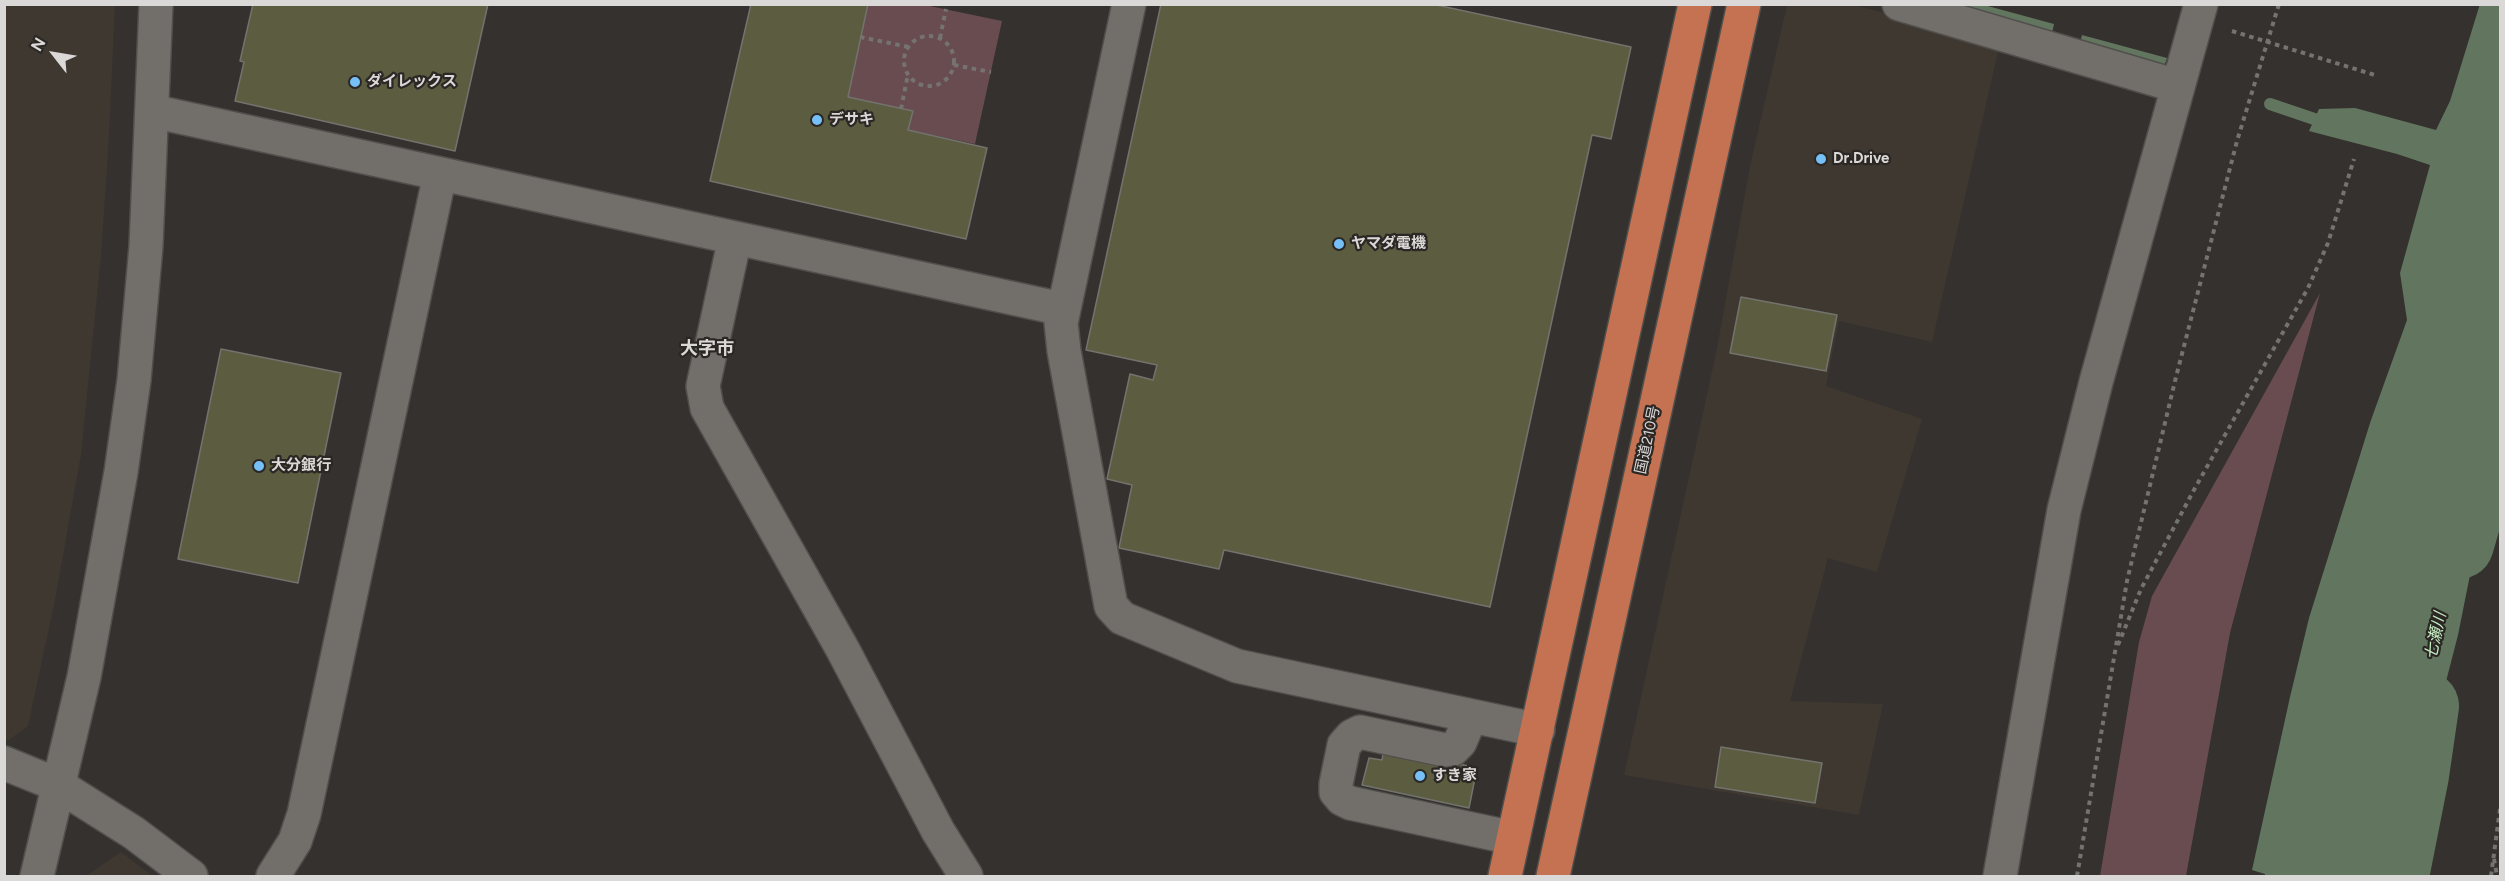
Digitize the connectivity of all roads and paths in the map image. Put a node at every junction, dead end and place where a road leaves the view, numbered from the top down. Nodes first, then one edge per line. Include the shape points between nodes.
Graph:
1 (156, 4) edge
2 (1129, 4) edge
3 (1695, 4) edge
4 (1744, 4) edge
5 (1899, 4) edge
6 (2278, 4) edge
7 (946, 9) dead end
8 (2199, 12) edge
9 (860, 37) dead end
10 (940, 38) junction
11 (2267, 42) junction
12 (909, 47) junction
13 (954, 64) junction
14 (991, 72) dead end
15 (908, 74) junction
16 (2379, 76) dead end
17 (2177, 86) junction
18 (901, 109) dead end
19 (152, 111) junction
20 (2354, 159) dead end
21 (440, 174) junction
22 (735, 238) junction
23 (1062, 309) junction
24 (2115, 651) junction
25 (1471, 716) junction
26 (1538, 730) junction
27 (4, 763) edge
28 (58, 785) junction
29 (2500, 809) edge
30 (1514, 838) junction
31 (2494, 856) junction
32 (37, 876) edge
33 (191, 876) edge
34 (273, 876) edge
35 (966, 876) edge
36 (1505, 876) edge
37 (1553, 876) edge
38 (2000, 876) edge
39 (2077, 876) edge
40 (2491, 876) edge
41 (2497, 876) edge

1 - 19 street
2 - 23 street
3 - 26 highway
4 - 37 highway, 国道210号
5 - 17 street
6 - 11 path
7 - 10 path
8 - 11 path
8 - 17 street
9 - 12 path
10 - 12 path via 922,36
10 - 13 path via 949,45
11 - 16 path
11 - 24 path via 2176,377 2127,581
12 - 15 path via 904,60
13 - 14 path
13 - 15 path via 950,75 935,85 917,82
15 - 18 path
17 - 38 street via 2064,510
19 - 21 street
19 - 28 street via 142,292 123,460 86,666
20 - 24 path via 2328,243 2308,288 2141,589
21 - 22 street
21 - 34 street via 302,820 295,841
22 - 23 street
22 - 35 street via 703,386 707,408
23 - 25 street via 1064,351 1106,586 1115,613 1237,666
24 - 39 path
25 - 26 street
25 - 30 street via 1453,749 1360,732 1352,736 1344,745 1336,792 1350,803
26 - 30 highway
27 - 28 street
28 - 32 street
28 - 33 street via 134,833
29 - 31 path
30 - 36 highway
31 - 40 path
31 - 41 path

